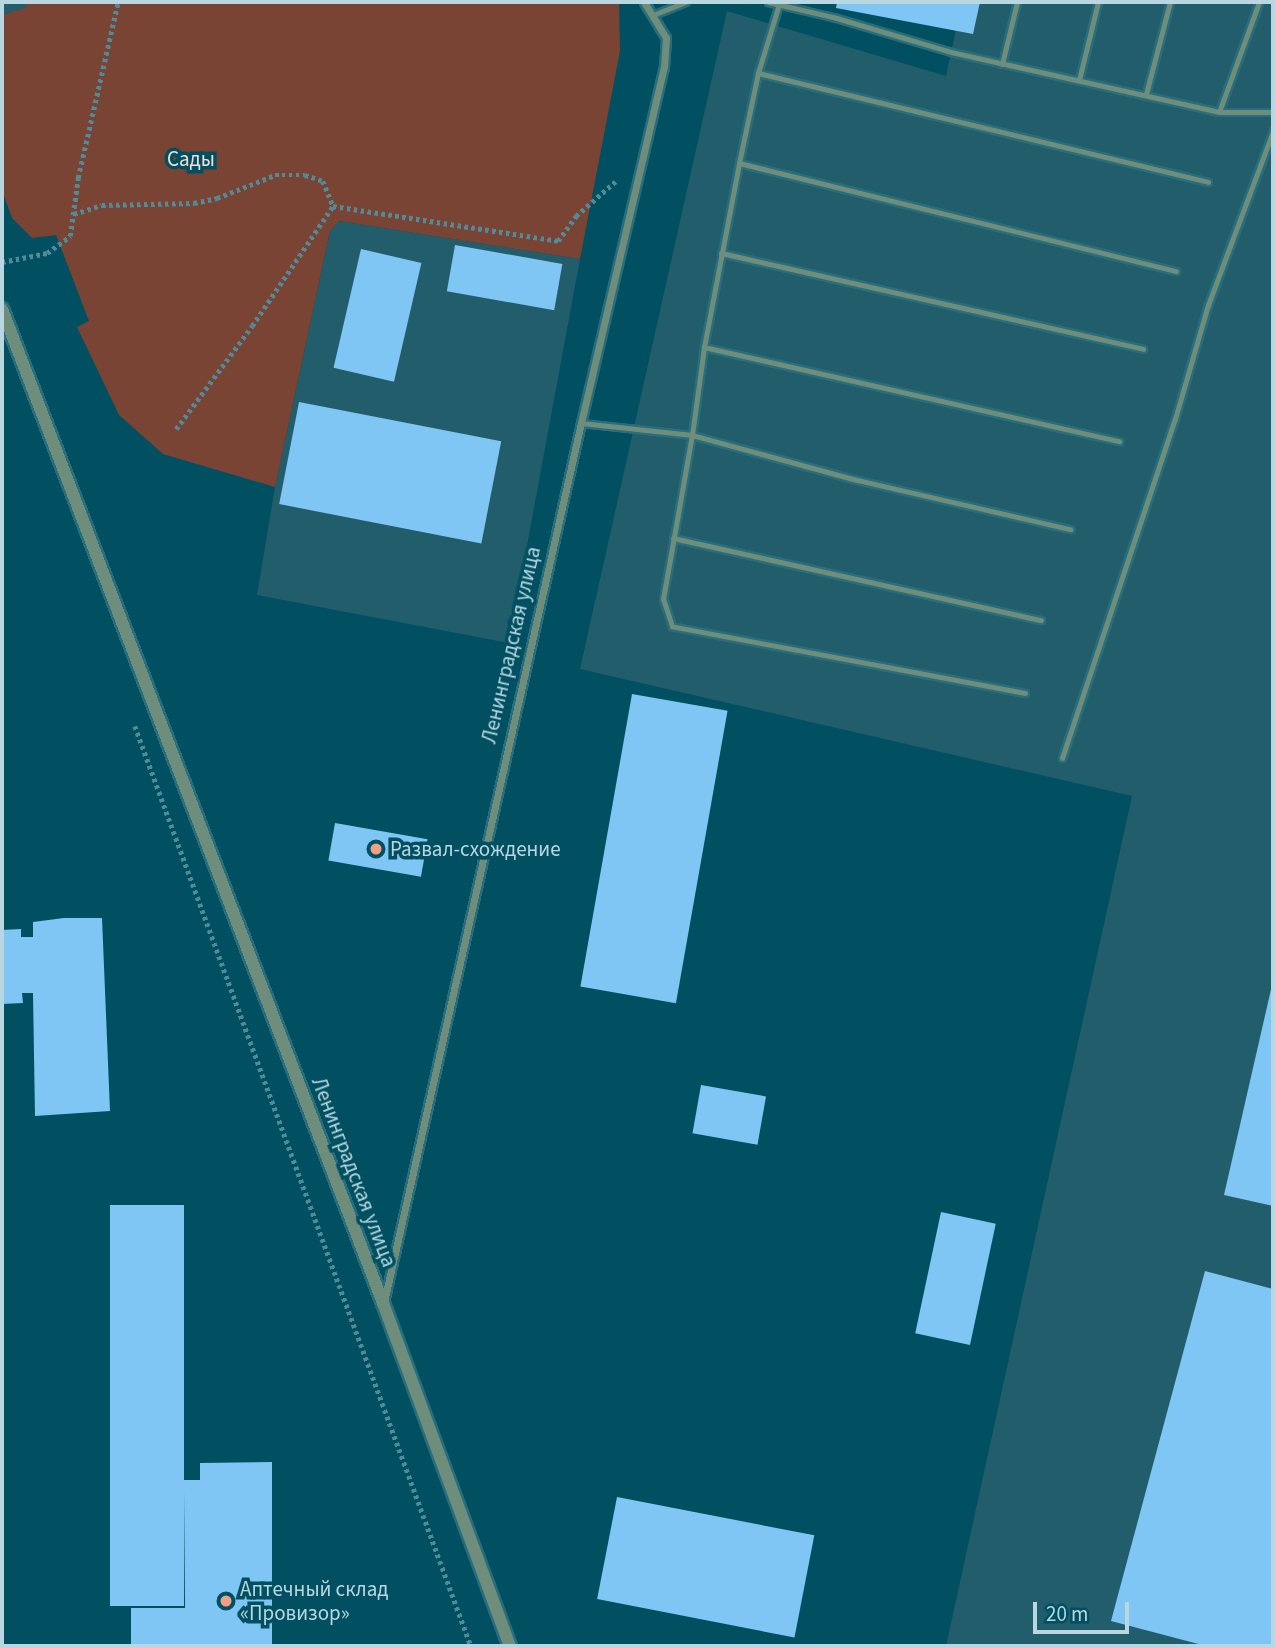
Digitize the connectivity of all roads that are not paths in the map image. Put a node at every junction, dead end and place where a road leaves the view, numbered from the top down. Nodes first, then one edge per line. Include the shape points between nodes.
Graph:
1 (644, 2) edge
2 (686, 2) edge
3 (768, 2) edge
4 (1017, 2) edge
5 (1098, 2) edge
6 (1170, 2) edge
7 (1259, 2) edge
8 (779, 4) junction
9 (653, 15) junction
10 (1002, 64) junction
11 (758, 73) junction
12 (1079, 80) junction
13 (1146, 94) junction
14 (1273, 111) edge
15 (1219, 112) junction
16 (1273, 131) edge
17 (739, 163) junction
18 (1208, 182) dead end
19 (721, 253) junction
20 (1176, 271) dead end
21 (2, 309) edge
22 (704, 347) junction
23 (1143, 349) dead end
24 (581, 423) junction
25 (692, 435) junction
26 (1119, 441) dead end
27 (1070, 529) dead end
28 (673, 538) junction
29 (1041, 620) dead end
30 (1025, 693) dead end
31 (1062, 758) dead end
32 (383, 1303) junction
33 (510, 1646) edge

1 - 9 street, Ленинградская улица
2 - 9 lane
3 - 8 lane
4 - 10 lane
5 - 12 lane
6 - 13 lane
7 - 15 lane
8 - 10 lane
8 - 11 lane
9 - 24 street, Ленинградская улица via 666,38 664,67
10 - 12 lane
11 - 17 lane
11 - 18 lane
12 - 13 lane
13 - 15 lane
14 - 15 lane
16 - 31 lane via 1208,305 1175,419
17 - 19 lane
17 - 20 lane
19 - 22 lane
19 - 23 lane
21 - 32 street, Ленинградская улица
22 - 25 lane
22 - 26 lane
24 - 25 lane
24 - 32 street, Ленинградская улица
25 - 27 lane via 857,480
25 - 28 lane
28 - 29 lane
28 - 30 lane via 663,599 672,626
32 - 33 street, Ленинградская улица

